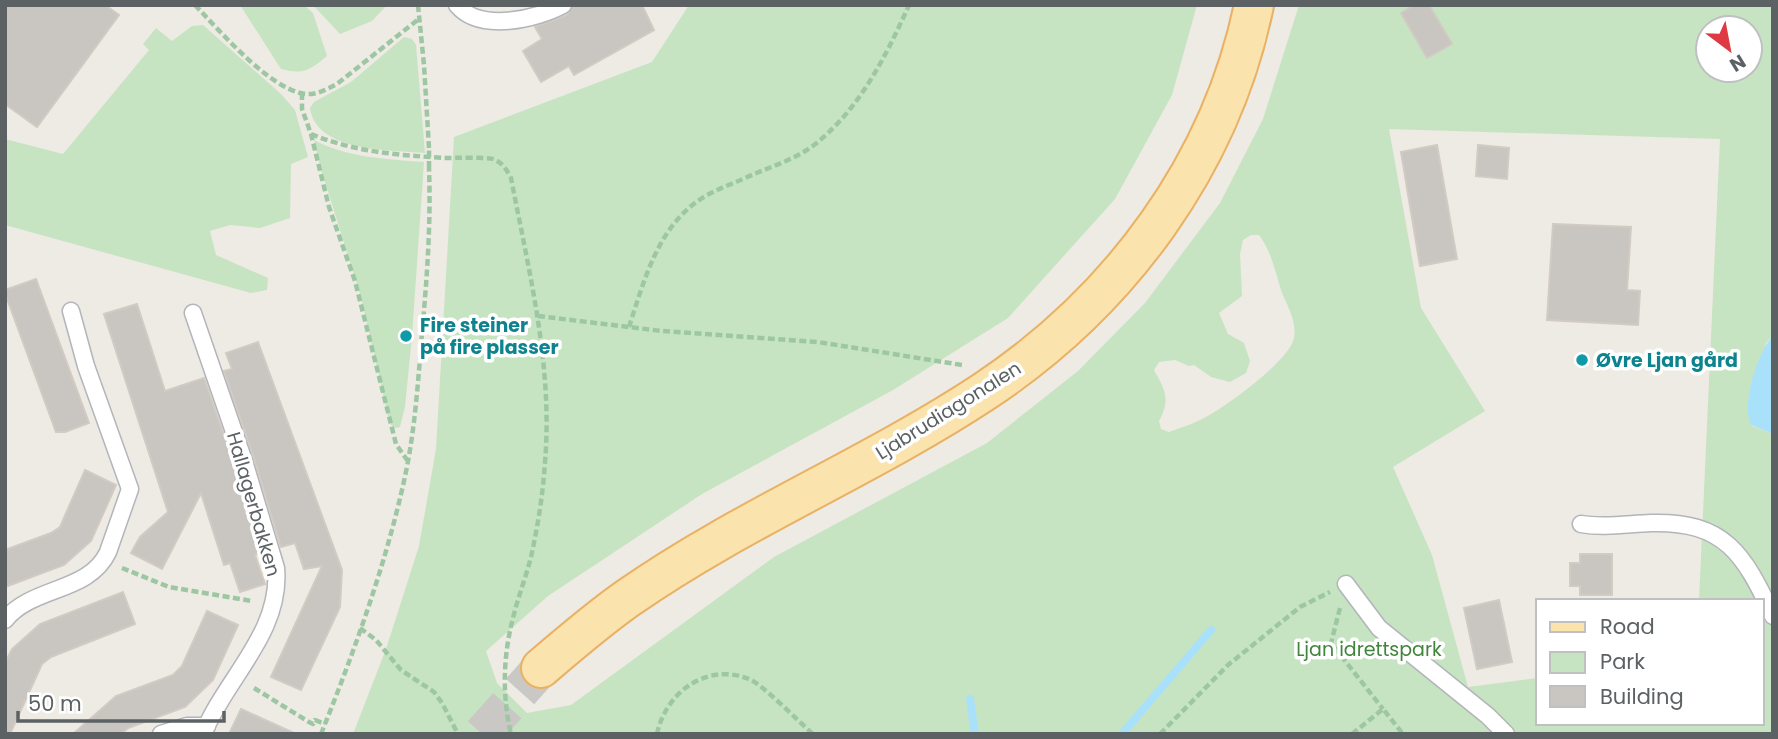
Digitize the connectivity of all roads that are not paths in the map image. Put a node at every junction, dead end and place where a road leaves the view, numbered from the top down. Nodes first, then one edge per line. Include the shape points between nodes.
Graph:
1 (457, 5) edge
2 (564, 5) edge
3 (1254, 5) edge
4 (71, 311) dead end
5 (193, 313) dead end
6 (1581, 524) dead end
7 (1346, 584) road end
8 (1773, 616) edge
9 (5, 620) edge
10 (541, 667) tunnel mouth
11 (205, 730) edge
12 (161, 734) edge
13 (1506, 734) edge

1 - 2 lane via 491,21 519,20
3 - 10 main road, Ljabrudiagonalen via 1232,85 1189,178 1126,267 1073,321 985,390 627,599
4 - 9 lane via 130,489 108,552 95,571 21,605
5 - 11 lane, Hallagerbakken via 244,461 278,586 266,628
6 - 8 lane via 1679,523 1717,536 1748,566
7 - 13 lane via 1379,628
11 - 12 lane, Hallagerbakken via 187,726

